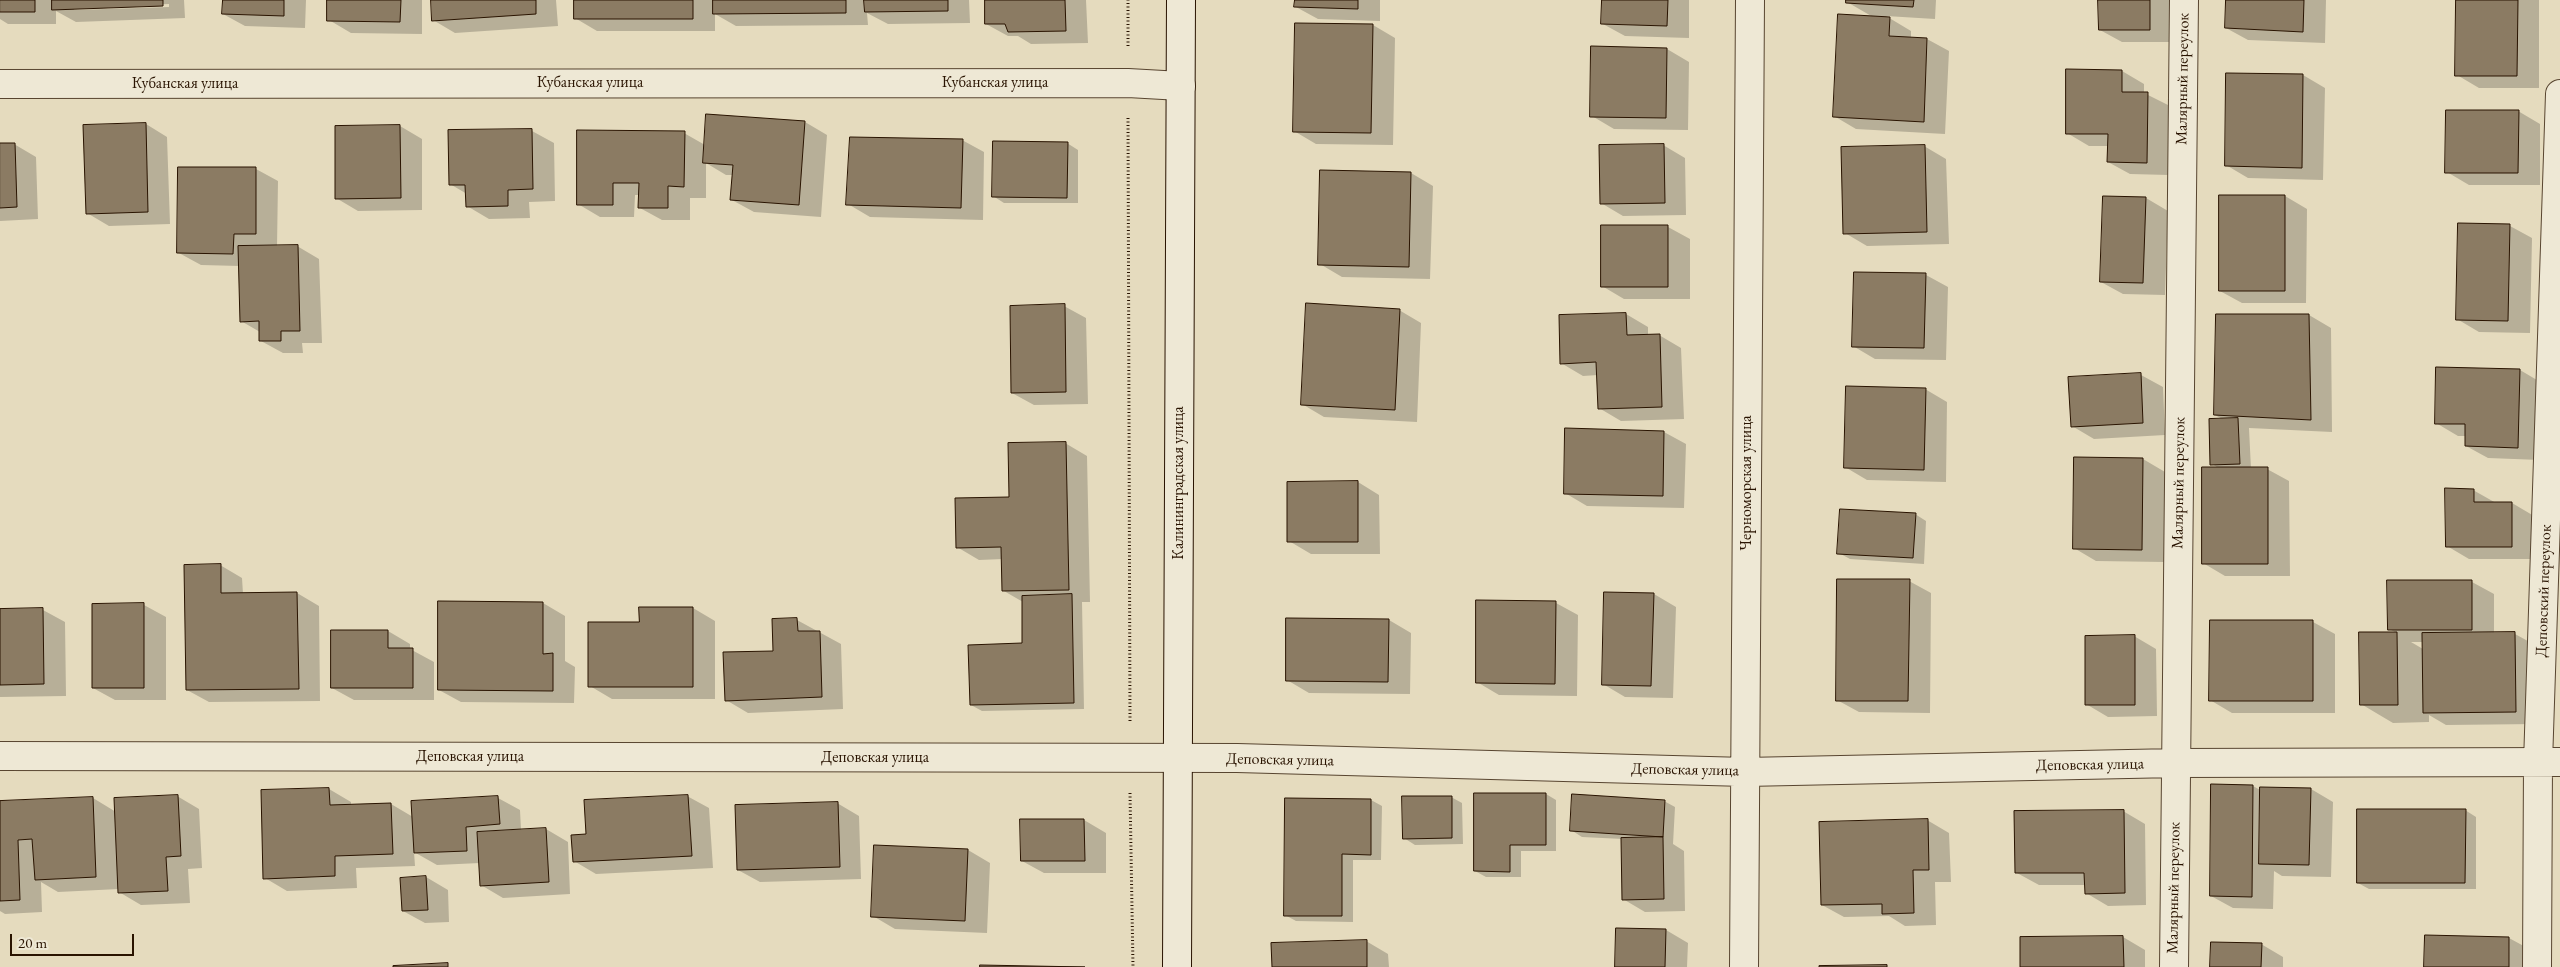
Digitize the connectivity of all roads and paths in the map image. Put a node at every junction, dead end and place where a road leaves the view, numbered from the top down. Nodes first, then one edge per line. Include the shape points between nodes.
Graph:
1 (1128, 0) edge
2 (1182, 0) edge
3 (1750, 0) edge
4 (2184, 0) edge
5 (1128, 83) junction
6 (0, 84) edge
7 (1181, 86) junction
8 (2560, 94) edge
9 (0, 756) edge
10 (1130, 758) junction
11 (1177, 759) junction
12 (2549, 762) edge
13 (2176, 763) junction
14 (1745, 772) junction
15 (1133, 967) edge
16 (1177, 967) edge
17 (1744, 967) edge
18 (2174, 967) edge
19 (2537, 967) edge

1 - 5 path
2 - 7 street, Калининградская улица
3 - 14 street, Черноморская улица
4 - 13 street, Малярный переулок
5 - 6 street, Кубанская улица
5 - 7 street, Кубанская улица
5 - 10 path
7 - 11 street, Калининградская улица
8 - 12 street, Деповский переулок
9 - 10 street, Деповская улица
10 - 11 street, Деповская улица
10 - 15 path
11 - 14 street, Деповская улица
11 - 16 street, Калининградская улица
12 - 13 street, Деповская улица
12 - 19 street, Деповский переулок
13 - 14 street, Деповская улица
13 - 18 street, Малярный переулок
14 - 17 street, Черноморская улица

